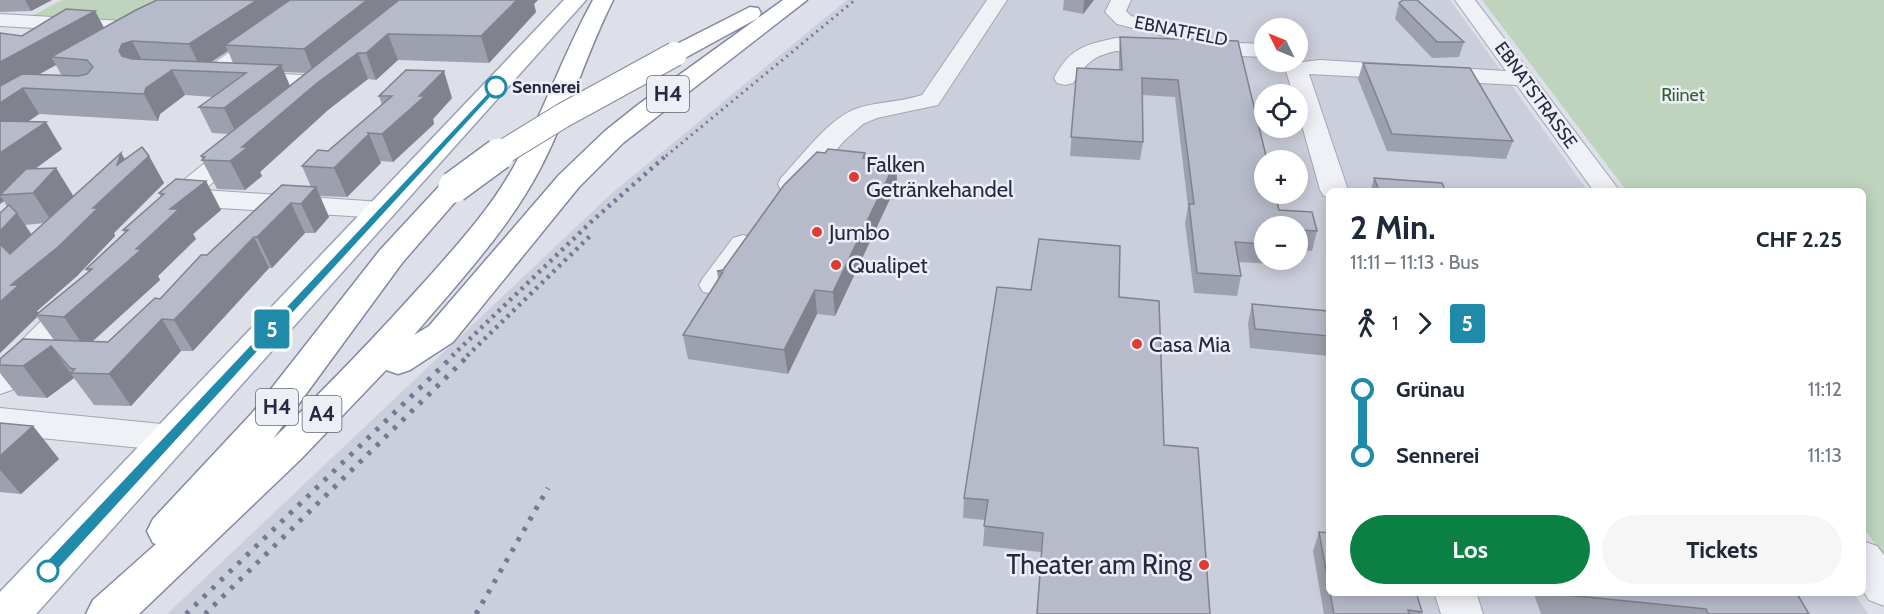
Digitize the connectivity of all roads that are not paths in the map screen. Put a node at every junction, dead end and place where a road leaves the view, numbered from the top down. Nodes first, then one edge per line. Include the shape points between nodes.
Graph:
1 (320, 0) edge
2 (576, 0) edge
3 (603, 0) edge
4 (619, 0) edge
5 (769, 0) edge
6 (797, 0) edge
7 (997, 0) edge
8 (1121, 0) edge
9 (1463, 0) edge
10 (54, 4) dead end
11 (0, 20) edge
12 (22, 21) junction
13 (111, 45) edge
14 (1254, 45) edge
15 (1254, 51) edge
16 (1308, 68) edge
17 (1297, 72) edge
18 (1065, 78) dead end
19 (1524, 79) junction
20 (295, 104) edge
21 (260, 132) edge
22 (1333, 188) edge
23 (1605, 188) edge
24 (180, 197) junction
25 (774, 200) edge
26 (382, 210) junction
27 (754, 229) edge
28 (147, 231) edge
29 (98, 281) edge
30 (714, 285) edge
31 (398, 362) junction
32 (0, 382) edge
33 (0, 421) edge
34 (172, 438) junction
35 (1866, 562) edge
36 (1884, 588) edge
37 (1456, 596) edge
38 (8, 614) edge
39 (85, 614) edge
40 (110, 614) edge
41 (138, 614) edge
42 (1462, 614) edge

1 - 20 street via 197,77 330,76
2 - 26 main road
3 - 40 main road, A4 via 585,32 561,96 526,169 482,236 358,377
4 - 31 main road, A4 via 602,35 564,142 535,197 460,295
5 - 39 main road, H4, bridge via 542,126 454,187 395,251 244,448 160,541
6 - 31 main road, H4 via 614,137 569,181 441,334
7 - 25 street via 930,100 913,107 858,116
8 - 14 street, EBNATFELD via 1114,12 1124,21
9 - 19 street, EBNATSTRASSE
10 - 12 street
11 - 12 street
12 - 13 street via 149,24
15 - 18 street, EBNATFELD via 1116,44 1089,51 1073,63
16 - 19 street
17 - 22 street
19 - 23 street, EBNATSTRASSE
21 - 24 street
24 - 26 street
24 - 28 street
26 - 34 main road
27 - 30 street
29 - 32 street
31 - 41 main road, A4 via 328,435
33 - 34 street
34 - 38 main road
35 - 36 street
37 - 42 street

